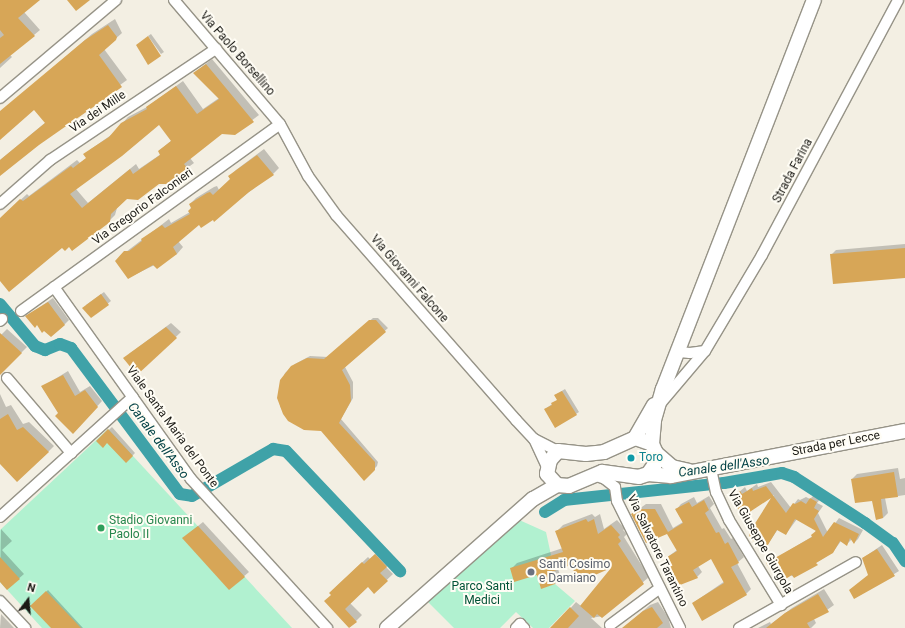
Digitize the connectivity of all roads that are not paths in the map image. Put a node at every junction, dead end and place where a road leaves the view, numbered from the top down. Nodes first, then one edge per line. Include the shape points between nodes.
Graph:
1 (116, 0) edge
2 (174, 0) edge
3 (814, 0) edge
4 (898, 0) edge
5 (216, 49) junction
6 (0, 98) edge
7 (280, 124) junction
8 (0, 204) edge
9 (54, 287) junction
10 (22, 311) dead end
11 (705, 351) junction
12 (679, 352) junction
13 (7, 378) dead end
14 (663, 389) junction
15 (130, 400) junction
16 (659, 406) junction
17 (905, 431) edge
18 (635, 438) junction
19 (534, 439) junction
20 (654, 449) junction
21 (558, 451) junction
22 (71, 453) junction
23 (547, 471) junction
24 (691, 471) junction
25 (712, 473) junction
26 (648, 474) junction
27 (592, 475) junction
28 (557, 485) junction
29 (533, 499) junction
30 (0, 517) edge
31 (856, 562) dead end
32 (660, 588) junction
33 (0, 601) edge
34 (781, 605) junction
35 (610, 625) dead end
36 (25, 628) edge
37 (327, 628) edge
38 (387, 628) edge
39 (516, 628) edge
40 (524, 628) edge
41 (680, 628) edge
42 (739, 628) edge

1 - 6 street
2 - 5 street, Via Paolo Borsellino
3 - 12 main road
4 - 11 street, Strada Farina via 762,255
5 - 7 street, Via Paolo Borsellino
5 - 8 street, Via dei Mille via 50,160
7 - 9 street, Via Gregorio Falconieri
7 - 19 street, Via Giovanni Falcone via 308,176 336,215
9 - 10 street, Via Gregorio Falconieri
9 - 15 street, Viale Santa Maria del Ponte
11 - 12 street
11 - 16 street, Strada Farina
12 - 14 main road
13 - 22 street
14 - 16 main road
14 - 18 main road
15 - 22 street
15 - 37 street, Viale Santa Maria del Ponte via 211,503
16 - 20 main road via 654,420
17 - 25 main road, Strada per Lecce
18 - 20 main road
18 - 21 main road via 604,452 586,454
19 - 21 street, Via Giovanni Falcone
19 - 23 street, Via Giovanni Falcone
20 - 24 main road via 672,467
20 - 26 main road via 655,464
21 - 23 main road via 552,455
22 - 30 street
23 - 28 main road
23 - 29 main road
24 - 25 main road, Strada per Lecce
24 - 26 main road, Strada per Lecce via 671,476
25 - 34 street, Via Giuseppe Giurgola via 716,492 729,520
26 - 27 main road, Strada per Lecce via 639,477 613,472
27 - 28 main road, Strada per Lecce via 569,486
27 - 32 street, Via Salvatore Tarantino via 605,479 615,487 617,501
28 - 29 main road
29 - 38 main road
31 - 34 street
32 - 35 street
32 - 41 street, Via Salvatore Tarantino
33 - 36 street
34 - 42 street
39 - 40 street via 520,624

